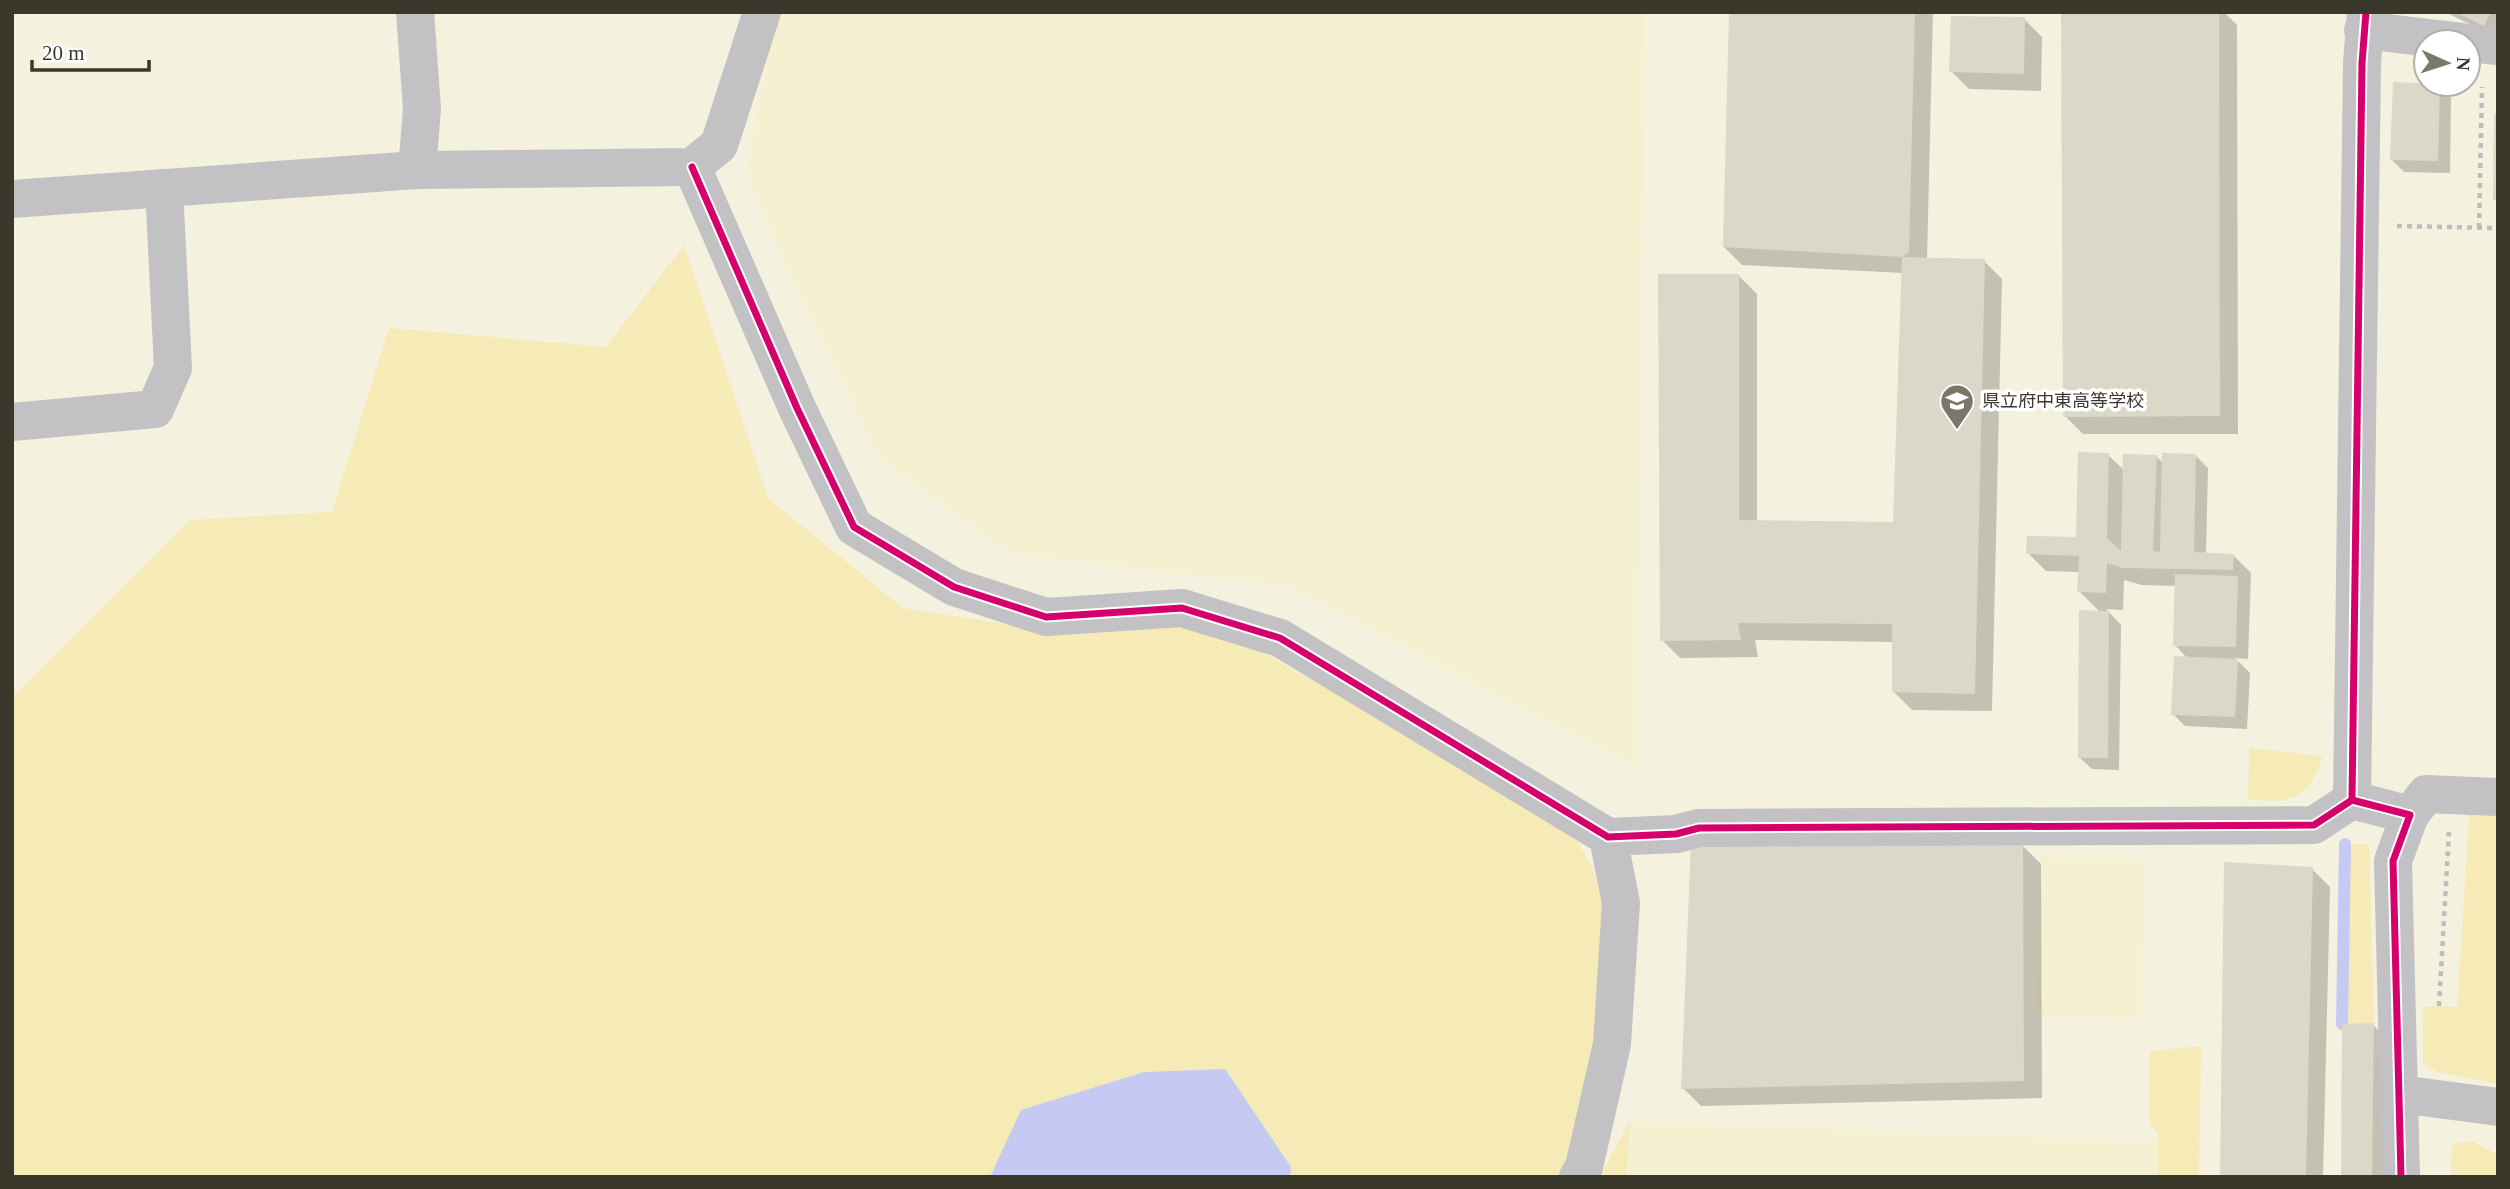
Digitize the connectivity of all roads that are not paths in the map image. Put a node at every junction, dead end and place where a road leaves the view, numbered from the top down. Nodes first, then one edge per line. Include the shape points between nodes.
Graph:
1 (415, 12) edge
2 (762, 12) edge
3 (2364, 21) edge
4 (2412, 31) edge
5 (692, 167) junction
6 (417, 170) junction
7 (164, 188) junction
8 (12, 199) edge
9 (12, 422) edge
10 (2498, 796) edge
11 (2352, 800) junction
12 (2410, 815) junction
13 (1608, 836) junction
14 (2400, 1094) junction
15 (2498, 1107) edge
16 (1578, 1177) edge
17 (2401, 1177) edge

1 - 6 street via 422,109
2 - 5 street via 719,145
3 - 4 street
3 - 11 street
5 - 6 street
5 - 13 street via 854,527 954,587 1046,617 1182,608 1280,638
6 - 7 street
7 - 8 street
7 - 9 street via 173,368 155,409
10 - 12 street via 2426,794
11 - 12 street
11 - 13 street via 2314,825 1699,828 1676,834
12 - 14 street via 2393,860
13 - 16 street via 1621,903 1612,1044
14 - 15 street
14 - 17 street

